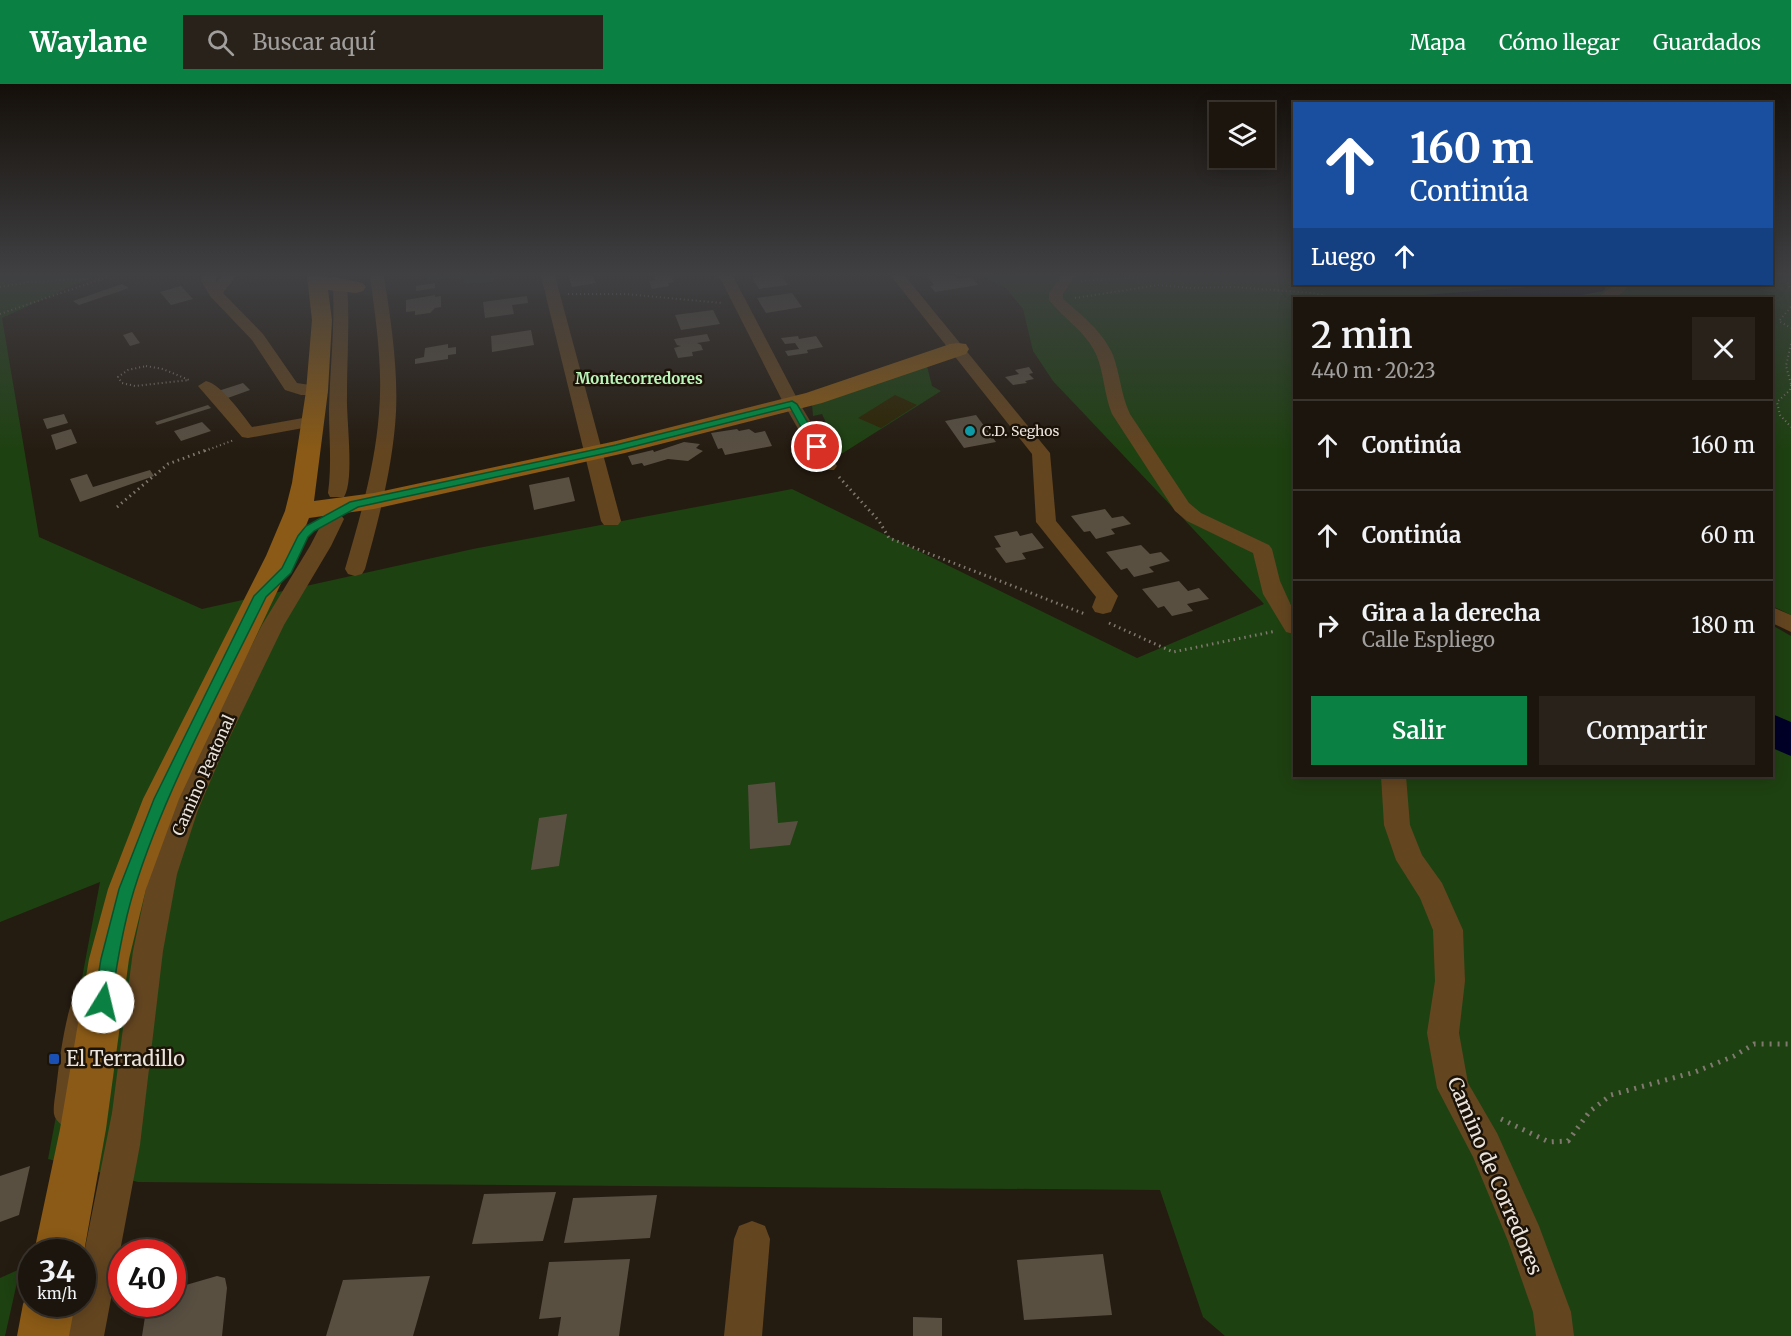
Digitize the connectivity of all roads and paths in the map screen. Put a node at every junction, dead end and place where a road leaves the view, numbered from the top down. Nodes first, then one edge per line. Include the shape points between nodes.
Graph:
1 (255, 334) edge
2 (321, 334) edge
3 (342, 334) edge
4 (385, 334) edge
5 (563, 334) edge
6 (756, 334) edge
7 (946, 334) edge
8 (1091, 334) edge
9 (1791, 344) edge
10 (958, 349) junction
11 (198, 383) junction
12 (1791, 384) edge
13 (317, 391) junction
14 (792, 404) junction
15 (314, 424) junction
16 (1791, 427) edge
17 (255, 433) junction
18 (592, 453) junction
19 (828, 466) joint
20 (350, 504) junction
21 (117, 507) dead end
22 (298, 511) junction
23 (611, 521) dead end
24 (355, 569) dead end
25 (260, 596) junction
26 (1099, 614) junction
27 (1773, 615) edge
28 (1791, 625) edge
29 (1289, 628) edge
30 (1393, 777) edge
31 (1791, 1041) edge
32 (1460, 1100) junction
33 (62, 1239) edge
34 (752, 1239) dead end
35 (47, 1317) edge
36 (43, 1336) edge
37 (85, 1336) edge
38 (743, 1336) edge
39 (1555, 1336) edge

1 - 13 street via 291,386
2 - 13 street
3 - 20 street, Camino Peatonal via 338,410
4 - 20 street via 387,429
5 - 18 street
6 - 14 street
7 - 10 street
8 - 29 street via 1106,356 1121,414 1182,507 1194,517 1262,549 1269,580
9 - 12 path via 1785,366
10 - 14 street
10 - 26 street via 1041,453 1046,522 1107,596
11 - 11 path via 161,366 145,365 118,377 122,383 135,386
11 - 17 street via 231,411 244,430
12 - 16 path via 1777,402 1780,416
13 - 15 street
14 - 18 street
14 - 19 street
15 - 17 street
15 - 20 street via 325,441 318,480 320,490
15 - 22 street
17 - 21 path via 168,464
18 - 20 street
18 - 23 street
19 - 26 path via 879,521 889,538 959,567
20 - 22 street
20 - 24 street
20 - 25 street via 307,532 287,570
20 - 37 street, Camino Peatonal via 273,625 195,784 171,849 156,904 132,1084
22 - 25 street
25 - 33 street via 157,810 127,889 109,959
26 - 29 path via 1173,652
27 - 28 street
30 - 32 street, Camino de Corredores via 1397,825 1410,860 1432,892 1448,930 1450,981 1443,1033 1453,1088
31 - 32 path via 1754,1044 1695,1072 1611,1095 1590,1111 1568,1141 1549,1142
32 - 39 street, Camino de Corredores via 1485,1145 1526,1239 1552,1312
34 - 38 street
35 - 36 street

